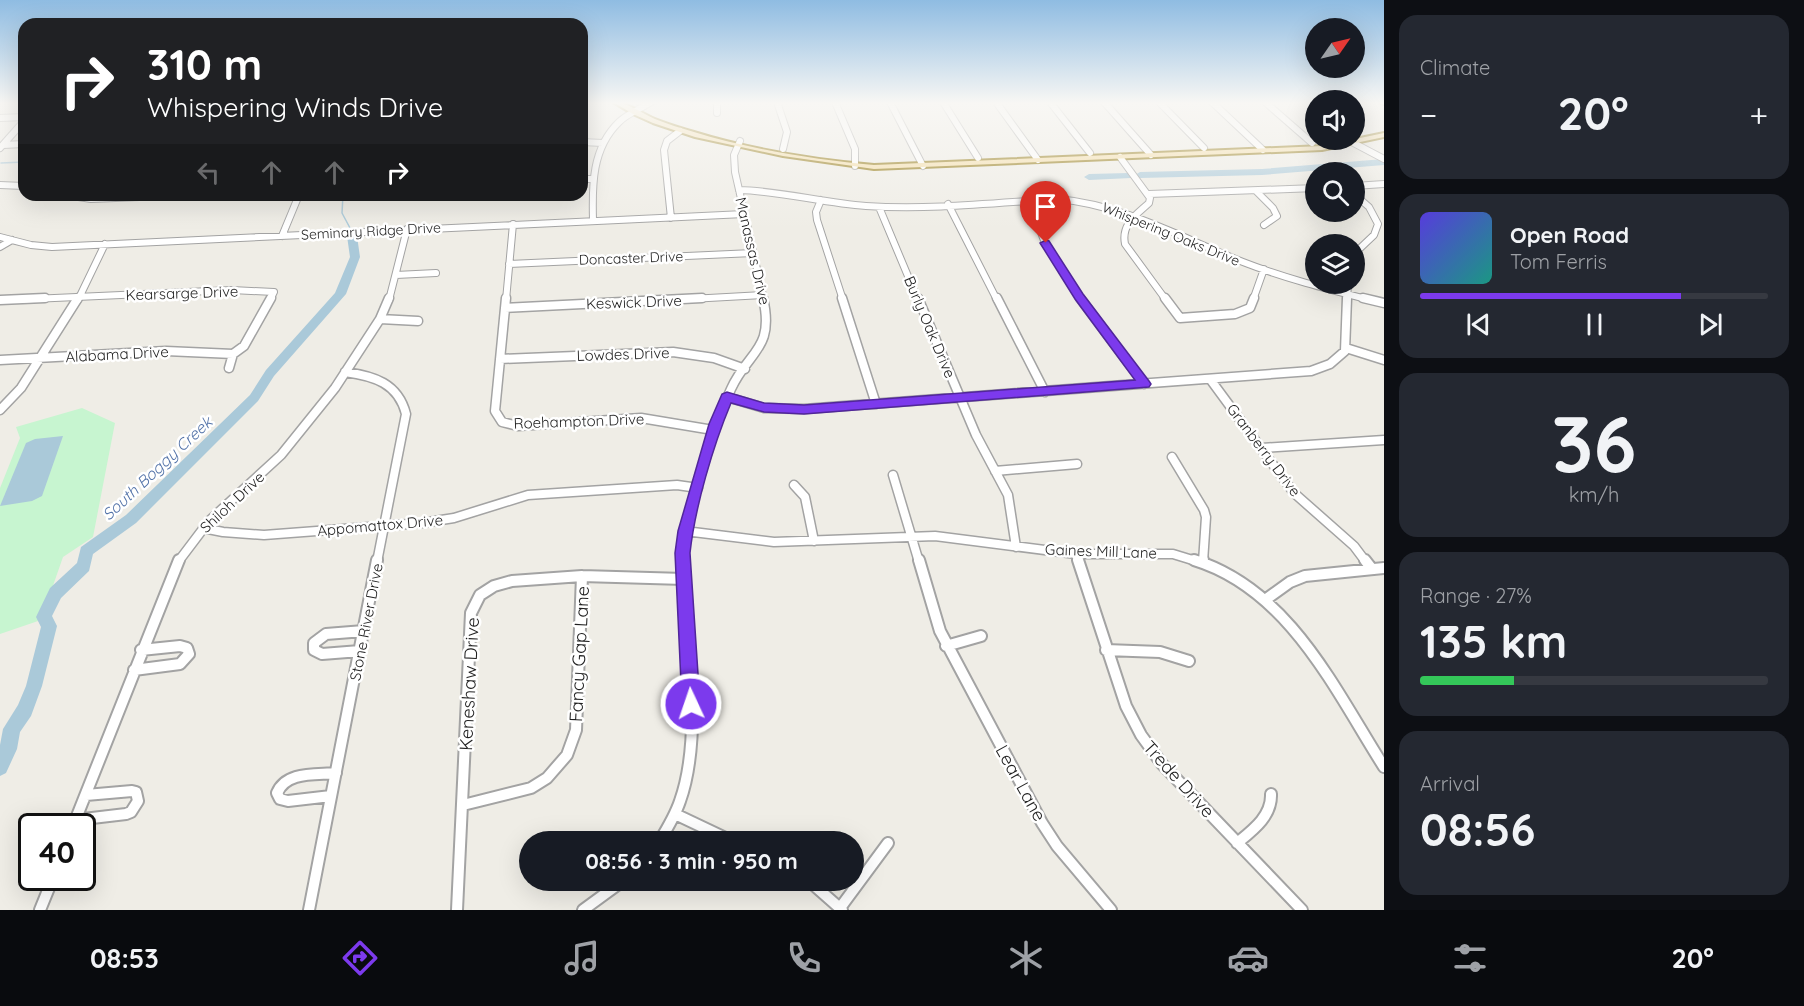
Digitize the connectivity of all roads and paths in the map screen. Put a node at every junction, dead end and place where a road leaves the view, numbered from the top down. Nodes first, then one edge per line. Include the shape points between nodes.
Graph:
1 (602, 144) edge
2 (666, 144) edge
3 (739, 144) edge
4 (747, 144) edge
5 (750, 144) edge
6 (784, 144) edge
7 (853, 144) edge
8 (912, 144) edge
9 (970, 144) edge
10 (1026, 144) edge
11 (1083, 144) edge
12 (1141, 144) edge
13 (1201, 144) edge
14 (1257, 144) edge
15 (1297, 144) edge
16 (18, 145) edge
17 (2, 147) edge
18 (1305, 147) edge
19 (1204, 148) junction
20 (1261, 148) junction
21 (1365, 148) edge
22 (783, 149) junction
23 (1090, 153) junction
24 (1149, 153) junction
25 (1120, 157) junction
26 (978, 158) junction
27 (1036, 158) junction
28 (1384, 159) edge
29 (922, 163) junction
30 (856, 164) junction
31 (588, 179) edge
32 (592, 179) junction
33 (1384, 184) edge
34 (0, 185) edge
35 (1365, 185) edge
36 (18, 186) edge
37 (1305, 189) edge
38 (739, 190) junction
39 (1256, 191) junction
40 (1149, 194) junction
41 (821, 200) junction
42 (297, 201) edge
43 (1029, 201) junction
44 (948, 204) junction
45 (1365, 204) edge
46 (879, 207) junction
47 (744, 214) junction
48 (1133, 217) junction
49 (671, 218) junction
50 (593, 220) junction
51 (513, 224) junction
52 (1264, 225) dead end
53 (407, 229) junction
54 (359, 231) joint
55 (1380, 233) edge
56 (282, 236) junction
57 (0, 237) edge
58 (12, 240) junction
59 (105, 244) junction
60 (1365, 245) edge
61 (0, 247) edge
62 (753, 253) junction
63 (509, 264) junction
64 (1264, 269) junction
65 (436, 273) dead end
66 (396, 275) junction
67 (1305, 281) edge
68 (1348, 294) edge
69 (1352, 294) edge
70 (763, 295) junction
71 (79, 297) junction
72 (0, 300) edge
73 (1384, 303) edge
74 (505, 308) junction
75 (380, 319) junction
76 (418, 321) dead end
77 (1346, 348) junction
78 (233, 354) junction
79 (40, 358) junction
80 (500, 359) junction
81 (0, 360) edge
82 (1384, 360) edge
83 (229, 368) dead end
84 (745, 369) junction
85 (345, 372) junction
86 (1210, 379) junction
87 (1144, 384) junction
88 (1045, 392) junction
89 (727, 397) junction
90 (960, 397) junction
91 (876, 404) junction
92 (0, 410) edge
93 (714, 430) junction
94 (1384, 440) edge
95 (1262, 448) junction
96 (1172, 457) dead end
97 (1077, 464) dead end
98 (995, 471) junction
99 (893, 475) dead end
100 (794, 486) dead end
101 (698, 488) junction
102 (385, 525) junction
103 (202, 528) junction
104 (685, 531) junction
105 (911, 537) junction
106 (814, 541) junction
107 (1016, 547) junction
108 (1076, 554) junction
109 (1203, 563) junction
110 (1384, 568) edge
111 (1372, 569) junction
112 (582, 576) junction
113 (684, 579) junction
114 (1265, 600) junction
115 (364, 631) junction
116 (981, 636) dead end
117 (946, 646) junction
118 (141, 650) junction
119 (1106, 650) junction
120 (360, 651) junction
121 (1189, 661) dead end
122 (134, 670) junction
123 (1384, 767) edge
124 (336, 773) junction
125 (1271, 794) dead end
126 (86, 795) junction
127 (331, 796) junction
128 (463, 805) junction
129 (78, 813) edge
130 (675, 814) junction
131 (96, 819) edge
132 (665, 831) edge
133 (711, 831) edge
134 (888, 843) dead end
135 (1237, 843) junction
136 (48, 891) edge
137 (609, 891) edge
138 (821, 891) edge
139 (841, 909) edge
140 (40, 910) edge
141 (309, 910) edge
142 (457, 910) edge
143 (583, 910) edge
144 (1111, 910) edge
145 (1302, 910) edge

1 - 32 street
2 - 49 street
3 - 38 street, Manassas Drive via 734,164
4 - 30 main road
5 - 22 main road
6 - 22 street
7 - 30 street
8 - 29 street
9 - 26 street
10 - 27 street
11 - 23 street
12 - 24 street
13 - 19 street
14 - 20 street
15 - 20 main road
16 - 17 street
18 - 20 main road
19 - 20 main road
19 - 24 main road
20 - 24 main road
21 - 28 street
22 - 30 main road
23 - 24 main road
23 - 27 main road
24 - 25 main road
25 - 27 main road
25 - 40 street
26 - 27 main road
26 - 29 main road
27 - 29 main road
29 - 30 main road
31 - 32 street
32 - 50 street
33 - 35 street
34 - 36 street
37 - 39 street
38 - 41 street, Whispering Oaks Drive via 772,190
38 - 47 street, Manassas Drive
39 - 40 street
39 - 52 street via 1277,216
40 - 48 street via 1149,203
41 - 46 street, Whispering Oaks Drive
41 - 91 street via 817,220
42 - 56 street
43 - 44 street, Whispering Oaks Drive
43 - 48 street, Whispering Oaks Drive via 1081,201
43 - 87 street via 1046,243 1066,277
44 - 46 street, Whispering Oaks Drive
44 - 88 street
45 - 55 street via 1374,213
46 - 90 street, Burly Oak Drive
47 - 49 street, Seminary Ridge Drive
47 - 62 street, Manassas Drive
48 - 64 street, Whispering Oaks Drive
48 - 64 street via 1123,231 1125,244 1180,318 1235,314 1250,308
49 - 50 street, Seminary Ridge Drive
50 - 51 street, Seminary Ridge Drive
51 - 53 street, Seminary Ridge Drive
51 - 63 street, Roehampton Drive
53 - 54 street, Seminary Ridge Drive
53 - 66 street, Shiloh Drive
54 - 56 street, Seminary Ridge Drive
55 - 60 street
56 - 59 street, Seminary Ridge Drive
57 - 58 street, Seminary Ridge Drive
58 - 59 street, Seminary Ridge Drive via 46,247
58 - 61 street
59 - 71 street
62 - 63 street, Doncaster Drive
62 - 70 street, Manassas Drive
63 - 74 street, Roehampton Drive
64 - 67 street, Whispering Oaks Drive
65 - 66 street
66 - 75 street, Shiloh Drive
68 - 77 street
69 - 73 street, Whispering Oaks Drive
70 - 74 street, Keswick Drive
70 - 84 street, Manassas Drive via 765,333
71 - 72 street, Kearsarge Drive
71 - 78 street, Kearsarge Drive via 232,290 274,292 244,346
71 - 79 street
74 - 80 street, Roehampton Drive
75 - 76 street
75 - 85 street, Shiloh Drive
77 - 82 street
77 - 86 street via 1330,364 1311,370
78 - 79 street, Alabama Drive via 166,351
78 - 83 street, Kearsarge Drive
79 - 81 street, Alabama Drive
79 - 92 street via 16,395
80 - 84 street, Lowdes Drive via 673,352 714,358
80 - 93 street, Roehampton Drive via 495,411 508,424 641,418
84 - 89 street, Manassas Drive
85 - 102 street, Stone River Drive via 387,383 405,406
85 - 103 street, Shiloh Drive via 293,442
86 - 87 street
86 - 95 street, Granberry Drive
87 - 88 street
88 - 90 street
89 - 91 street via 776,410
89 - 93 street, Manassas Drive
90 - 91 street
90 - 98 street, Burly Oak Drive
93 - 101 street, Manassas Drive
94 - 95 street
95 - 111 street, Granberry Drive via 1301,500 1354,546
96 - 109 street via 1204,510
97 - 98 street
98 - 107 street, Burly Oak Drive via 1008,495
99 - 105 street, Lear Lane
100 - 106 street via 805,497
101 - 102 street, Appomattox Drive via 528,495 442,520
101 - 104 street, Manassas Drive
102 - 103 street, Appomattox Drive via 255,535
102 - 115 street, Stone River Drive
103 - 118 street, Shiloh Drive via 175,565
104 - 106 street, Gaines Mill Lane via 762,541
104 - 113 street, Manassas Drive
105 - 106 street, Gaines Mill Lane
105 - 107 street, Gaines Mill Lane via 949,536
105 - 117 street, Lear Lane via 930,607
107 - 108 street, Gaines Mill Lane
108 - 109 street, Gaines Mill Lane via 1159,553
108 - 119 street, Trede Drive
109 - 114 street, Gaines Mill Lane
110 - 111 street
111 - 114 street via 1305,576
112 - 113 street, Keneshaw Drive
112 - 128 street, Fancy Gap Lane via 576,730 567,755 548,778 531,788
112 - 128 street, Keneshaw Drive via 501,583 475,601 471,613
113 - 130 street, Manassas Drive via 692,744
114 - 123 street, Gaines Mill Lane via 1304,642
115 - 120 street, Stone River Drive
115 - 120 street via 326,634 314,643 314,650 322,654
116 - 117 street
117 - 144 street, Lear Lane via 1056,846
118 - 122 street, Shiloh Drive
118 - 122 street via 180,646 187,648 189,654 180,664
119 - 121 street via 1161,651
119 - 135 street, Trede Drive via 1126,706 1146,744
120 - 124 street, Stone River Drive
122 - 126 street, Shiloh Drive
124 - 127 street, Stone River Drive
124 - 127 street via 291,777 281,783 277,793 280,799 288,801
125 - 135 street via 1268,813
126 - 129 street, Shiloh Drive
126 - 131 street via 136,792 138,801 131,812
127 - 141 street, Stone River Drive
128 - 142 street, Keneshaw Drive
130 - 132 street, Manassas Drive
130 - 133 street
134 - 139 street
135 - 145 street, Trede Drive
136 - 140 street
137 - 143 street
138 - 139 street

